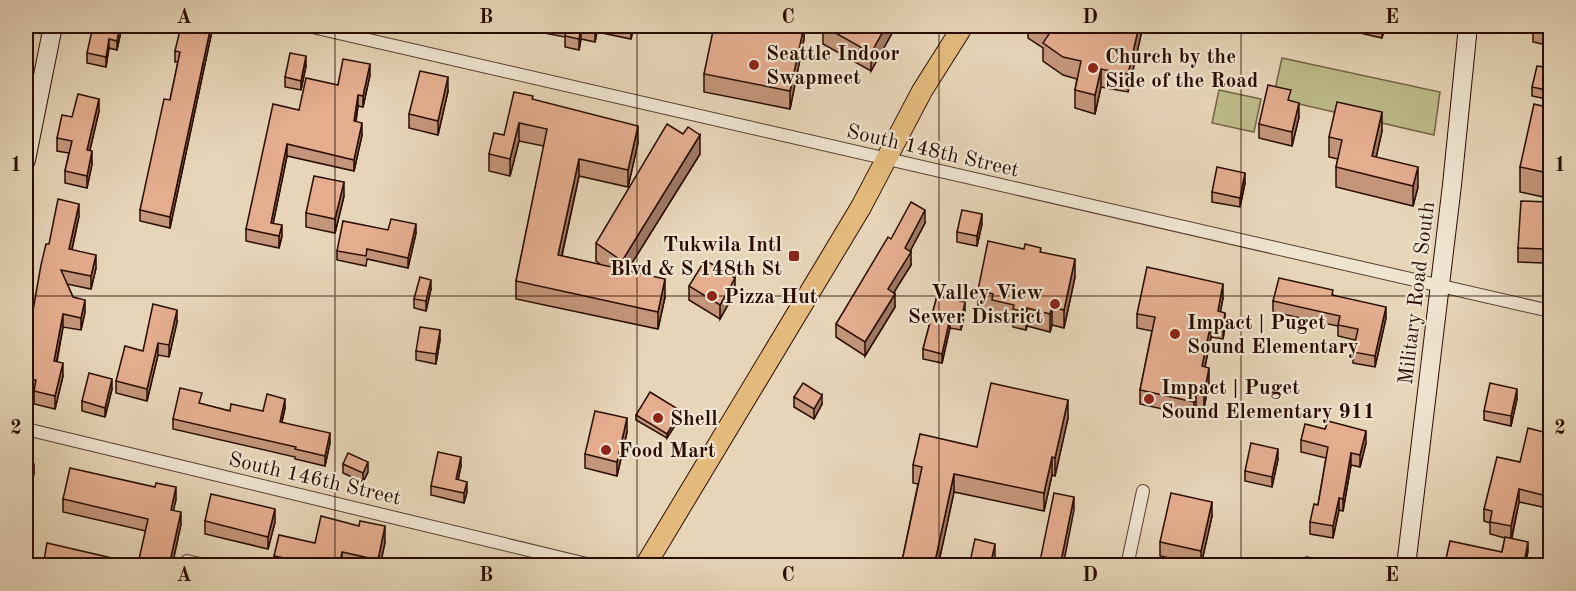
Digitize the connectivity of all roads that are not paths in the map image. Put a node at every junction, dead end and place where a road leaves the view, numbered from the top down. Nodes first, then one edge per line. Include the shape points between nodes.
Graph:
1 (53, 26) edge
2 (308, 26) edge
3 (963, 26) edge
4 (1468, 26) edge
5 (885, 159) junction
6 (26, 160) edge
7 (1438, 286) junction
8 (1551, 311) edge
9 (26, 429) edge
10 (1143, 491) dead end
11 (187, 561) dead end
12 (208, 566) edge
13 (595, 566) edge
14 (645, 566) edge
15 (1127, 566) edge
16 (1406, 566) edge

1 - 6 street
2 - 5 street, South 148th Street
3 - 5 main road
4 - 7 street, Military Road South
5 - 7 street, South 148th Street
5 - 14 main road via 861,207
7 - 8 street, South 148th Street
7 - 16 street, Military Road South
9 - 13 street, South 146th Street
10 - 15 street
11 - 12 street

